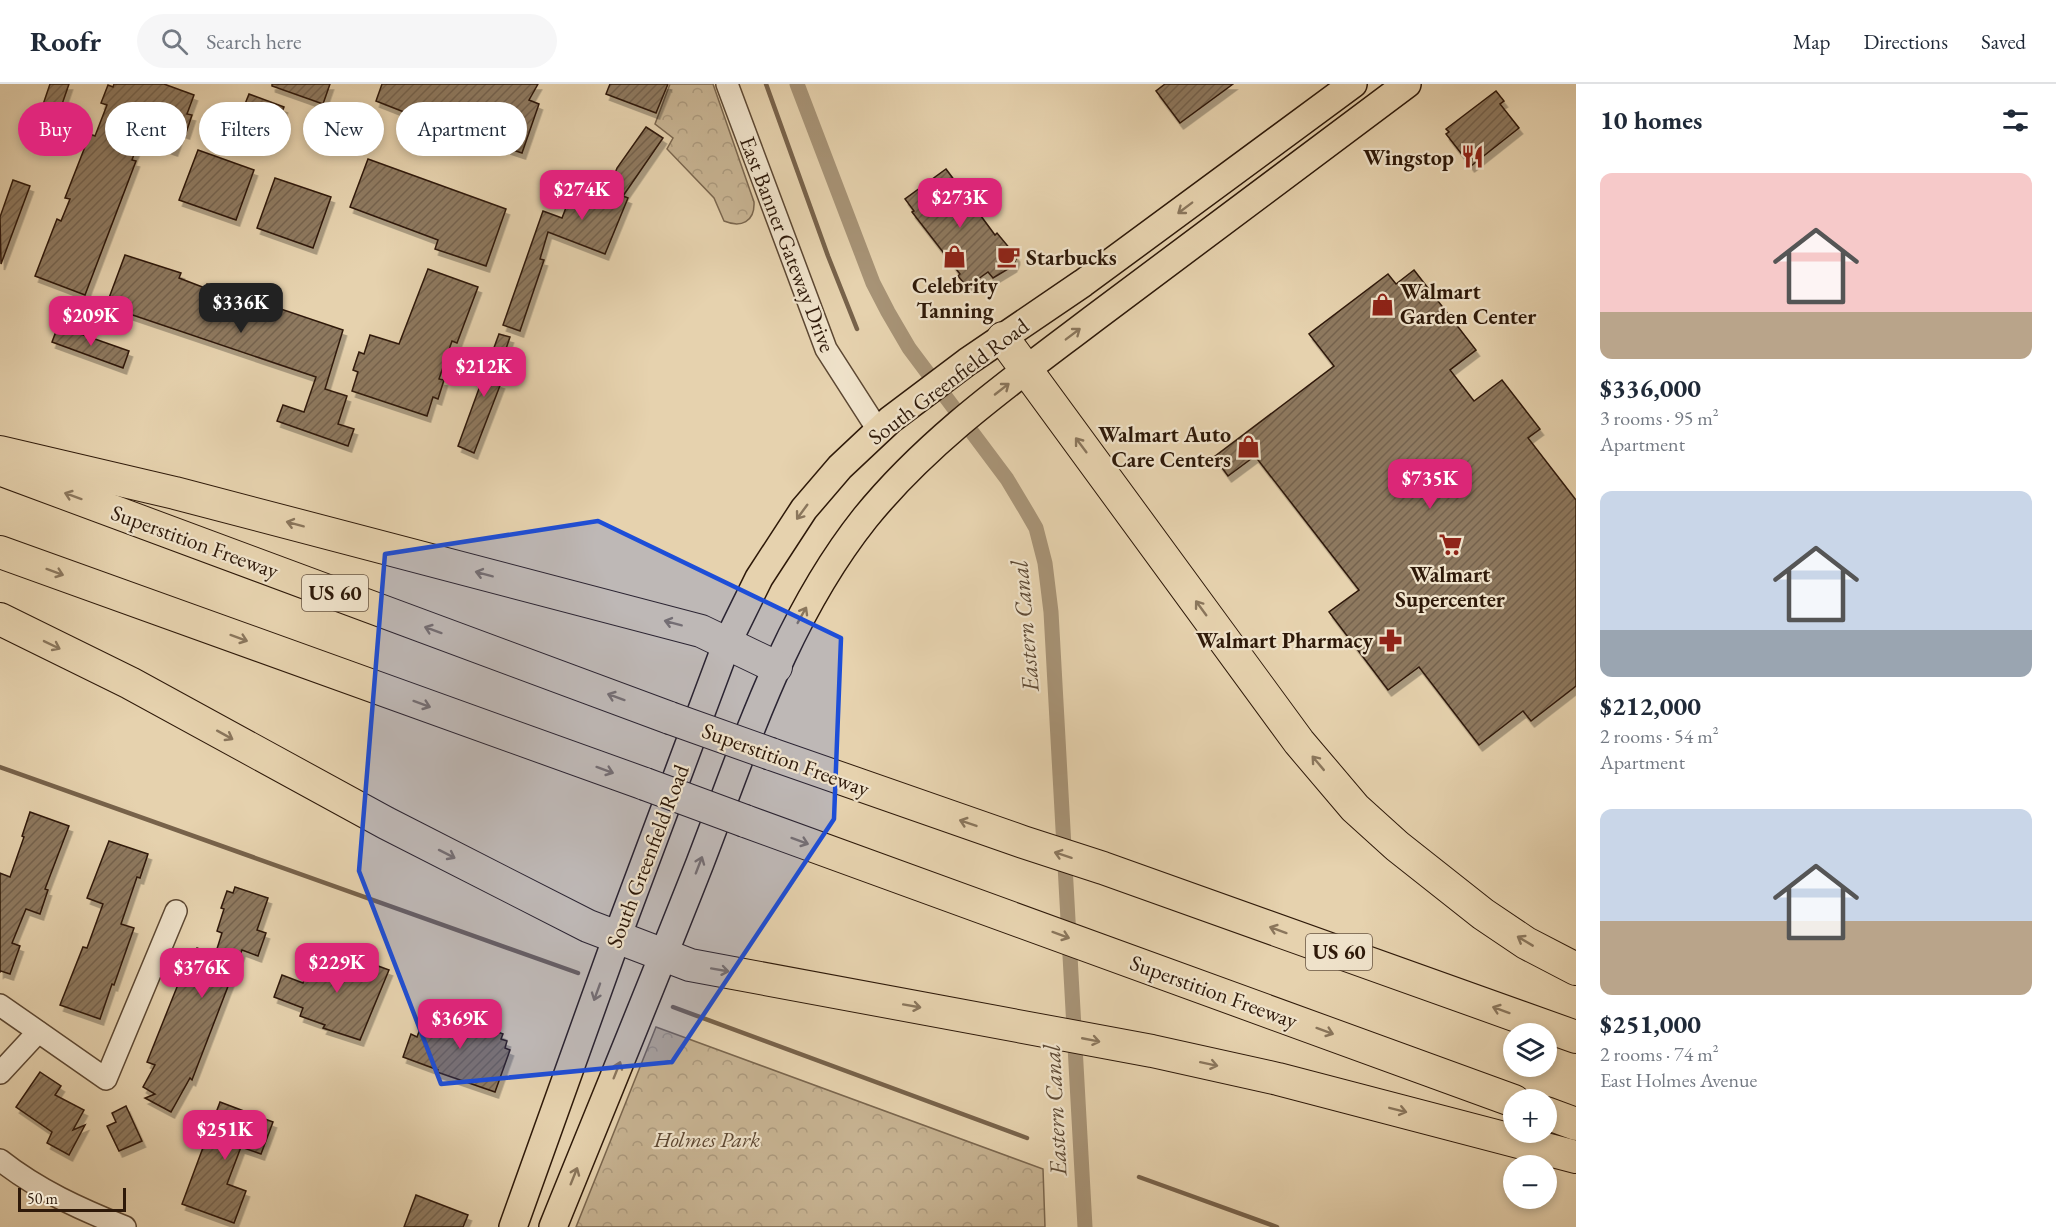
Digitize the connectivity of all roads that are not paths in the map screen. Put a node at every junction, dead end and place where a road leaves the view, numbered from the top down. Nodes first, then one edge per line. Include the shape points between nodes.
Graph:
1 (727, 84) edge
2 (1377, 84) edge
3 (1407, 84) edge
4 (1346, 86) edge
5 (1364, 116) junction
6 (1199, 238) junction
7 (1002, 338) junction
8 (1027, 370) junction
9 (878, 430) junction
10 (0, 452) edge
11 (0, 470) edge
12 (0, 552) edge
13 (0, 619) edge
14 (727, 643) junction
15 (776, 667) junction
16 (176, 910) dead end
17 (616, 937) junction
18 (664, 955) junction
19 (1576, 969) edge
20 (0, 1005) edge
21 (38, 1032) junction
22 (1576, 1037) edge
23 (0, 1073) edge
24 (1503, 1097) edge
25 (1557, 1117) edge
26 (1576, 1124) edge
27 (1576, 1157) edge
28 (0, 1160) edge
29 (125, 1227) edge
30 (513, 1227) edge
31 (553, 1227) edge

1 - 9 street, East Banner Gateway Drive via 826,350
2 - 5 main road via 1361,102
3 - 5 main road, South Greenfield Road
4 - 6 main road via 1343,106 1335,118 1246,184
4 -> 7 main road, South Greenfield Road via 1083,283
5 - 6 main road, South Greenfield Road
8 -> 6 main road, South Greenfield Road
7 - 8 highway
7 - 9 main road, South Greenfield Road
15 -> 8 main road, South Greenfield Road via 802,613 865,518 937,442
19 -> 8 highway via 1526,943 1483,914 1355,808 1299,741
9 -> 14 main road, South Greenfield Road via 804,509 759,578
14 -> 10 highway via 701,631 175,493
22 -> 11 highway, Superstition Freeway / US 60, bridge via 670,718
12 -> 24 highway, Superstition Freeway, bridge
13 -> 17 highway via 130,683 386,823
14 - 15 highway
14 - 17 main road, South Greenfield Road
18 -> 15 main road, South Greenfield Road
16 - 21 street via 106,1079
17 - 18 highway
17 -> 30 main road, South Greenfield Road
18 -> 27 highway via 690,965 1012,1024 1278,1079
31 -> 18 main road, South Greenfield Road
20 - 21 street
21 - 23 street
25 - 26 highway
28 - 29 street via 71,1205

